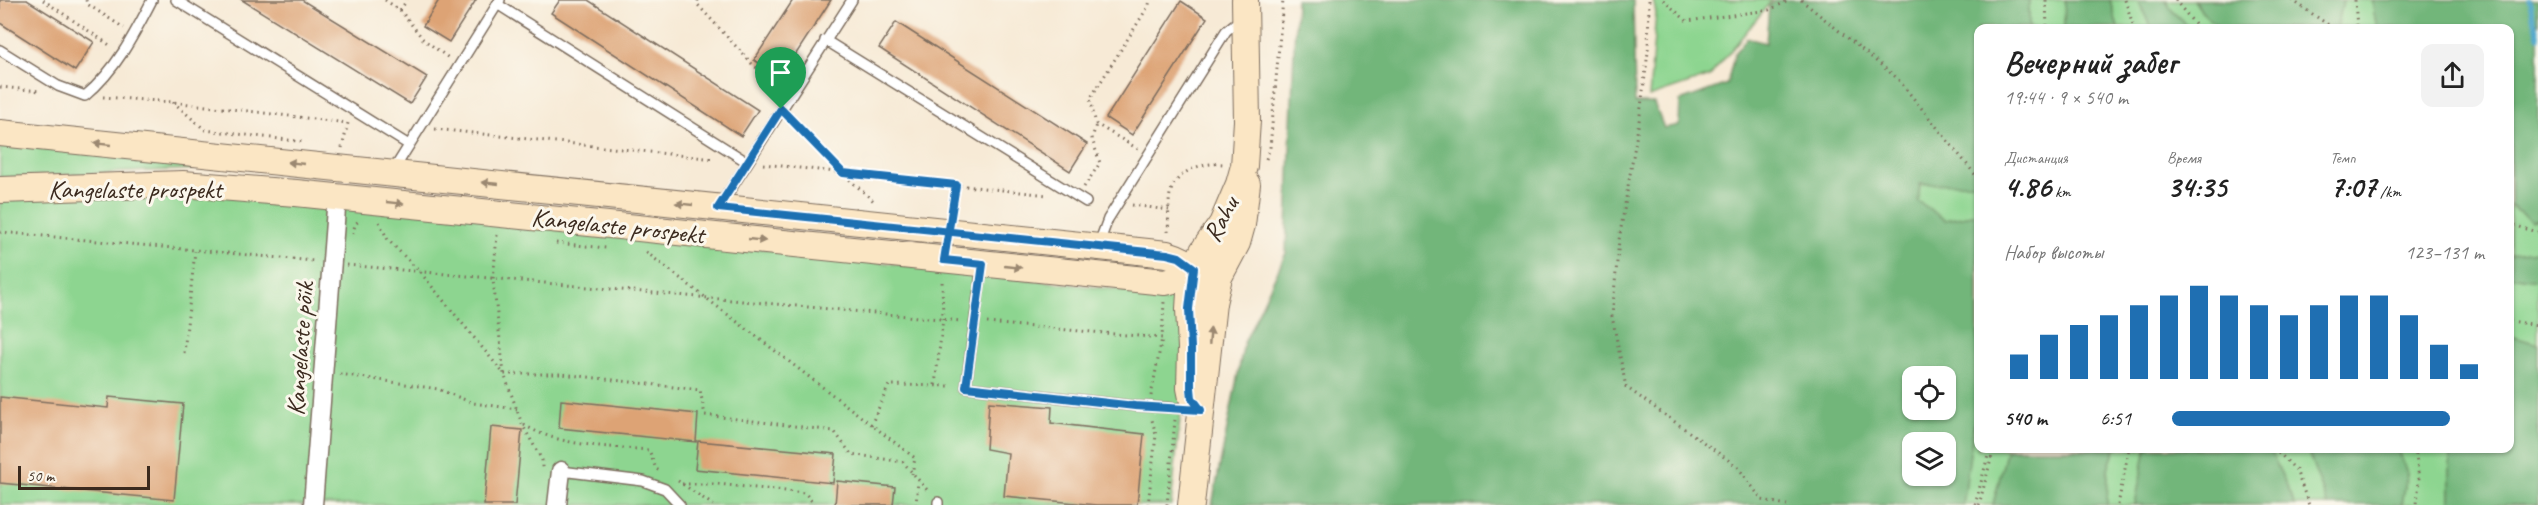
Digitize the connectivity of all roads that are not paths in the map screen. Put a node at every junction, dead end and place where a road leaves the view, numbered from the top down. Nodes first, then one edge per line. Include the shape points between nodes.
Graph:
1 (152, 0) edge
2 (176, 0) edge
3 (852, 0) edge
4 (498, 2) edge
5 (1246, 7) edge
6 (825, 40) junction
7 (0, 50) edge
8 (0, 134) edge
9 (409, 145) junction
10 (747, 162) junction
11 (1244, 166) junction
12 (391, 173) junction
13 (0, 190) edge
14 (337, 196) junction
15 (1082, 199) road end
16 (718, 208) junction
17 (1227, 211) junction
18 (1097, 248) junction
19 (1167, 254) junction
20 (1230, 255) junction
21 (983, 264) junction
22 (1195, 273) junction
23 (1165, 282) junction
24 (1201, 306) junction
25 (1201, 410) junction
26 (561, 471) joint
27 (313, 505) edge
28 (556, 505) edge
29 (680, 505) edge
30 (1191, 505) edge

1 - 7 lane via 104,80 85,96 58,86
2 - 9 lane
3 - 6 lane
4 - 9 lane
4 - 10 lane
5 - 11 main road, Rahu
5 - 18 lane via 1226,31 1108,219
6 - 10 lane
6 - 15 lane
12 -> 8 main road, Kangelaste prospekt
9 - 12 lane
10 - 16 lane
11 - 17 main road, Rahu
11 - 20 main road, Rahu via 1246,201 1237,243
16 -> 12 main road, Kangelaste prospekt
13 - 14 main road, Kangelaste prospekt via 183,184
14 -> 21 main road, Kangelaste prospekt
14 - 27 street, Kangelaste põik
16 - 18 main road, Kangelaste prospekt
17 - 19 main road via 1194,242
17 - 22 main road, Rahu
18 - 19 main road, Kangelaste prospekt
19 - 22 main road via 1179,257
20 - 22 main road, Kangelaste prospekt
20 - 24 main road, Rahu
21 -> 23 main road, Kangelaste prospekt
21 - 25 lane via 966,387
22 - 23 main road, Kangelaste prospekt
22 - 24 main road, Rahu
23 - 24 main road
24 - 25 main road, Rahu via 1191,348 1192,398
25 - 30 main road, Rahu
26 - 28 street
26 - 29 lane via 643,481 664,489

